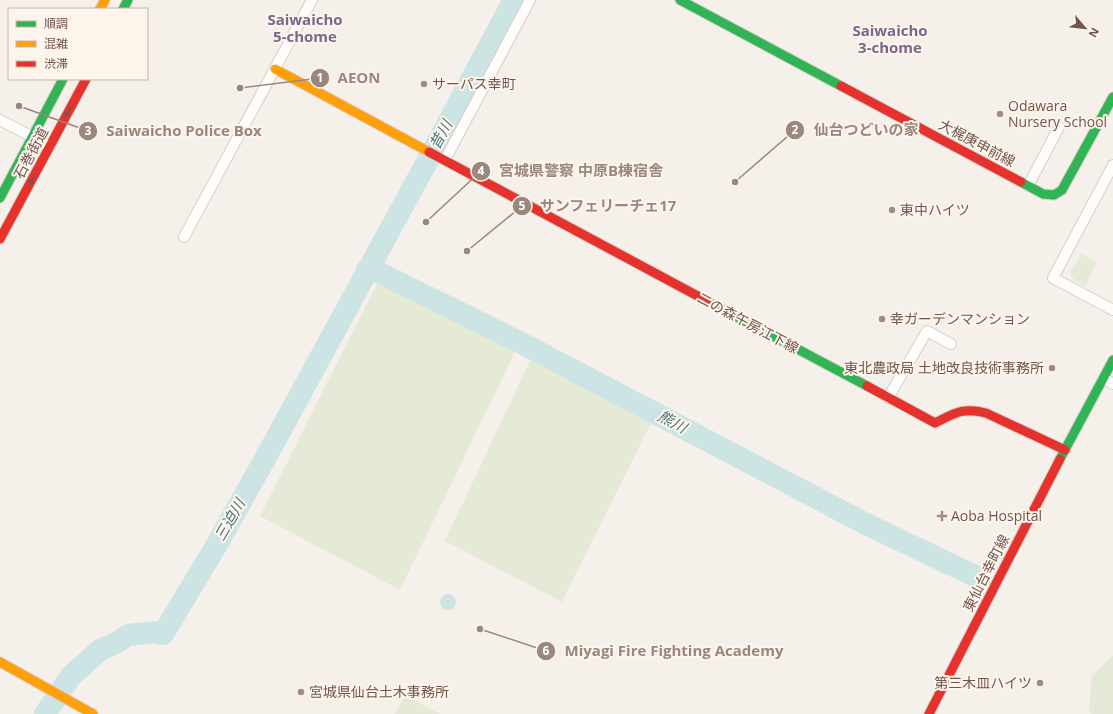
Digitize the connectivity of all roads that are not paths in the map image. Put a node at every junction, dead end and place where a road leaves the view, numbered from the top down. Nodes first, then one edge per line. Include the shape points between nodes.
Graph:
1 (312, 0) edge
2 (530, 0) edge
3 (680, 0) edge
4 (275, 69) junction
5 (62, 80) edge
6 (85, 80) edge
7 (1113, 97) edge
8 (0, 120) edge
9 (1059, 127) dead end
10 (33, 137) junction
11 (50, 146) junction
12 (441, 158) junction
13 (1113, 165) edge
14 (1028, 186) junction
15 (0, 198) edge
16 (184, 237) dead end
17 (0, 239) edge
18 (1113, 310) edge
19 (951, 344) dead end
20 (1113, 360) edge
21 (1104, 378) junction
22 (1113, 384) edge
23 (888, 398) junction
24 (1065, 450) junction
25 (0, 662) edge
26 (93, 714) edge
27 (929, 714) edge

1 - 4 street
2 - 12 street
3 - 14 street, 大梶庚申前線
4 - 12 street, 二の森午房江下線
4 - 16 street
5 - 10 street, 石巻街道
6 -> 11 street, 石巻街道
7 - 14 street, 大梶庚申前線 via 1062,190 1049,196
8 - 10 street
9 - 14 street
10 - 11 street
10 - 15 street, 石巻街道
11 -> 17 street, 石巻街道
12 - 23 street, 二の森午房江下線
13 - 18 street via 1053,278
19 - 23 street via 927,331
20 - 21 street, 東仙台幸町線
21 - 22 street
21 - 24 street, 東仙台幸町線
23 - 24 street, 二の森午房江下線 via 935,423 961,410 974,409
24 - 27 street, 東仙台幸町線
25 - 26 street

